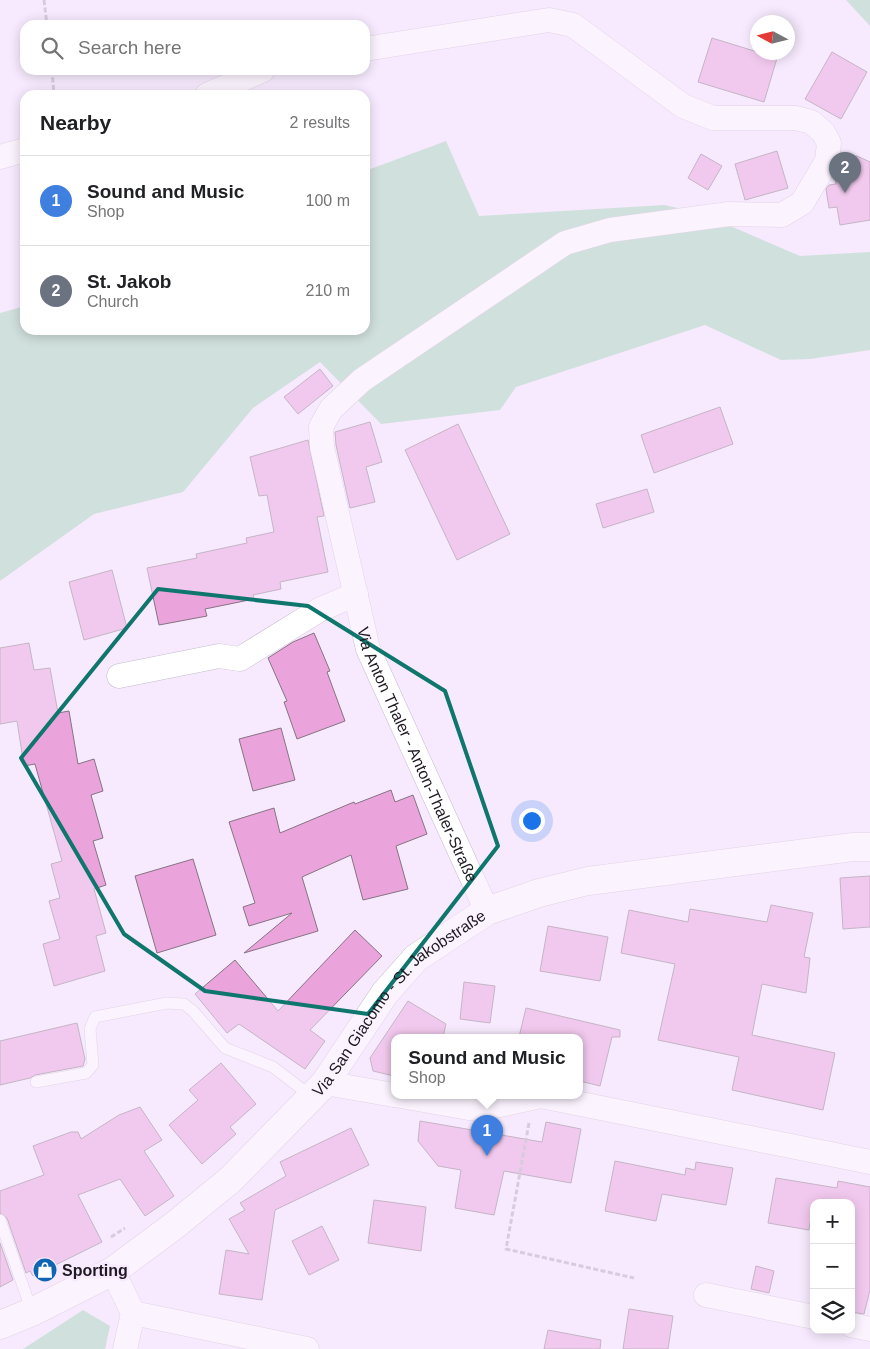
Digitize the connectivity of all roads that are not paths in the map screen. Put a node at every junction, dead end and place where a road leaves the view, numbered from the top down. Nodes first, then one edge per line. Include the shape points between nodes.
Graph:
1 (370, 48) edge
2 (252, 75) edge
3 (218, 90) edge
4 (20, 151) edge
5 (0, 157) edge
6 (356, 594) junction
7 (119, 676) dead end
8 (870, 847) edge
9 (487, 911) junction
10 (36, 1082) dead end
11 (319, 1090) junction
12 (391, 1095) edge
13 (418, 1099) edge
14 (529, 1099) edge
15 (556, 1099) edge
16 (870, 1162) edge
17 (0, 1220) edge
18 (113, 1272) junction
19 (706, 1295) dead end
20 (32, 1312) junction
21 (133, 1313) junction
22 (810, 1316) edge
23 (0, 1326) edge
24 (855, 1326) edge
25 (870, 1329) edge
26 (238, 1342) edge
27 (125, 1349) edge
28 (307, 1349) edge

1 - 6 street, Via Anton Thaler - Anton-Thaler-Straße via 550,20 562,21 573,25 682,106 713,118 796,118 811,122 829,143 827,161 802,203 782,215 729,214 610,230 565,243 362,380 331,409 321,427 322,447
2 - 3 street
4 - 5 street
6 - 7 street via 318,610 240,659 219,656
6 - 9 street, Via Anton Thaler - Anton-Thaler-Straße via 368,649
8 - 9 street, Via San Giacomo - St. Jakobstraße via 588,881
9 - 11 street, Via San Giacomo - St. Jakobstraße via 416,958 385,993
10 - 11 lane via 86,1073 94,1065 90,1029 95,1018 167,1003 184,1004 193,1010 225,1048
11 - 12 street
11 - 18 street, Via San Giacomo - St. Jakobstraße via 230,1180
13 - 14 street via 469,1108
15 - 16 street
17 - 20 lane
18 - 20 street, Via San Giacomo - St. Jakobstraße
18 - 21 street
19 - 22 street
20 - 23 street, Via San Giacomo - St. Jakobstraße
21 - 26 street
21 - 27 street
24 - 25 street
26 - 28 street

